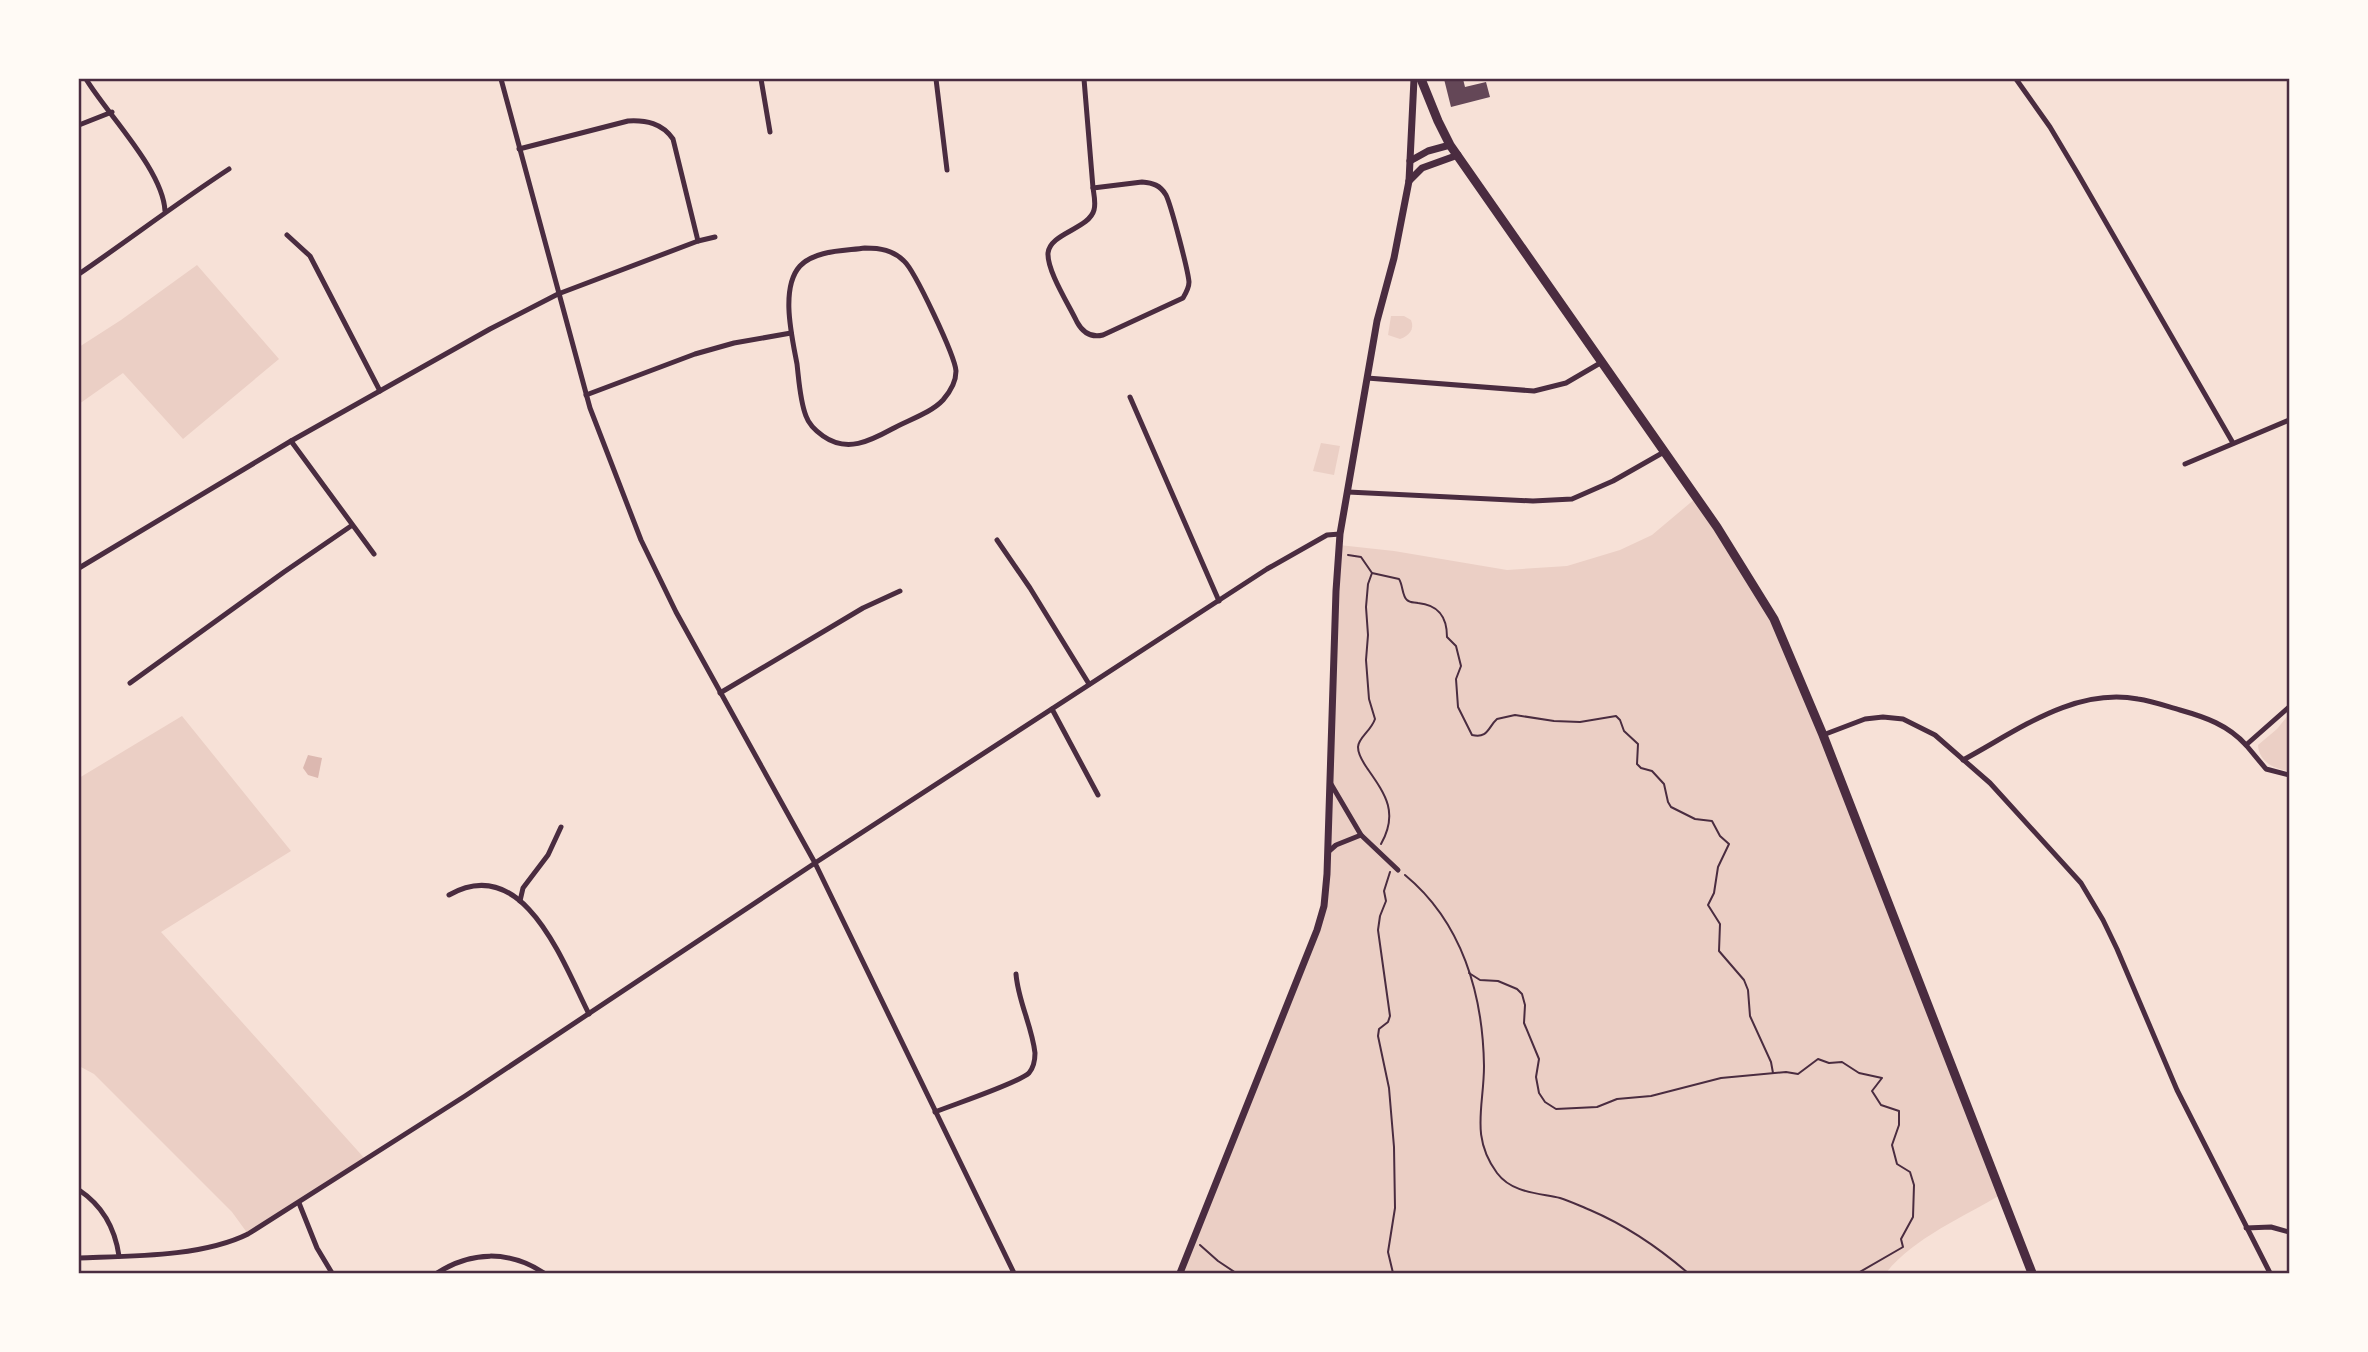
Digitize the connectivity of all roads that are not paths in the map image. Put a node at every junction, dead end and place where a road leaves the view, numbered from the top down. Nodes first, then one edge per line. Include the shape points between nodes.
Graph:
1 (86, 79) edge
2 (501, 79) edge
3 (761, 79) edge
4 (936, 79) edge
5 (1084, 79) edge
6 (1415, 79) edge
7 (1420, 79) edge
8 (2016, 79) edge
9 (111, 112) junction
10 (79, 125) edge
11 (770, 132) dead end
12 (1450, 145) junction
13 (519, 149) junction
14 (1458, 155) junction
15 (1410, 162) junction
16 (229, 169) dead end
17 (947, 170) dead end
18 (1409, 181) junction
19 (1093, 188) junction
20 (165, 211) junction
21 (287, 234) dead end
22 (715, 237) dead end
23 (698, 241) junction
24 (79, 274) edge
25 (558, 294) junction
26 (791, 333) junction
27 (1602, 362) junction
28 (1367, 378) junction
29 (380, 391) junction
30 (586, 395) junction
31 (1130, 397) dead end
32 (2289, 420) edge
33 (291, 441) junction
34 (2233, 443) junction
35 (1664, 452) junction
36 (2185, 464) dead end
37 (1348, 492) junction
38 (351, 526) junction
39 (1340, 534) junction
40 (997, 540) dead end
41 (374, 554) dead end
42 (79, 568) edge
43 (900, 591) dead end
44 (1219, 601) junction
45 (130, 683) dead end
46 (1089, 684) junction
47 (720, 693) junction
48 (2289, 707) edge
49 (1052, 709) junction
50 (1823, 736) junction
51 (2246, 745) junction
52 (1963, 760) junction
53 (2289, 775) edge
54 (1329, 781) junction
55 (1098, 795) dead end
56 (561, 827) dead end
57 (1361, 835) junction
58 (1328, 852) junction
59 (815, 863) junction
60 (1398, 870) road end
61 (449, 895) dead end
62 (520, 901) junction
63 (1016, 974) dead end
64 (589, 1014) junction
65 (935, 1112) junction
66 (79, 1190) edge
67 (299, 1203) junction
68 (2246, 1228) junction
69 (2289, 1232) edge
70 (119, 1256) junction
71 (79, 1258) edge
72 (332, 1273) edge
73 (437, 1273) edge
74 (544, 1273) edge
75 (1014, 1273) edge
76 (1180, 1273) edge
77 (2032, 1273) edge
78 (2270, 1273) edge

1 - 9 street
2 - 13 street
3 - 11 street
4 - 17 street
5 - 19 street
6 - 15 street
7 - 12 main road
8 - 34 street via 2063,149
9 - 10 street
9 - 20 street via 161,191
12 - 14 main road
12 - 15 street
13 - 23 street via 628,121 655,124 673,139
13 - 25 street
14 - 18 street via 1422,169
14 - 27 main road
15 - 18 street
16 - 20 street
18 - 28 street
19 - 19 street via 1093,214 1059,238 1048,254 1080,327 1097,337 1183,298 1189,283 1167,196 1160,187 1142,182
20 - 24 street
21 - 29 street via 310,256
22 - 23 street
23 - 25 street
25 - 29 street
25 - 30 street
26 - 26 street via 805,414 817,432 836,443 853,445 876,438 940,403 954,383 948,344 906,263 882,248 813,256 802,264 790,287
26 - 30 street via 695,354
27 - 28 street via 1566,383 1534,391
27 - 35 main road
28 - 37 street
29 - 33 street
30 - 47 street via 652,564
31 - 44 street
32 - 34 street
33 - 38 street
33 - 42 street
34 - 36 street
35 - 37 street via 1572,499
35 - 50 main road via 1774,619
37 - 39 street
38 - 41 street
38 - 45 street
39 - 44 street via 1327,535 1290,555
39 - 54 street
40 - 46 street
43 - 47 street
44 - 46 street
46 - 49 street
47 - 59 street
48 - 51 street
49 - 55 street
49 - 59 street
50 - 52 street via 1865,719 1896,717 1935,735
50 - 77 main road
51 - 52 street via 2205,717 2137,698 2094,698 2054,710
51 - 53 street via 2266,769
52 - 68 street via 2045,841 2096,907 2177,1090
54 - 57 street
54 - 58 street
56 - 62 street via 548,855 523,888
57 - 58 street
57 - 60 street
58 - 76 street via 1317,930
59 - 64 street
59 - 65 street
61 - 62 street via 487,884
62 - 64 street via 540,922
63 - 65 street via 1034,1065 1016,1081
64 - 67 street
65 - 75 street
66 - 70 street via 108,1220
67 - 70 street via 225,1244
67 - 72 street
68 - 69 street
68 - 78 street
70 - 71 street
73 - 74 street via 463,1260 489,1256 519,1260

